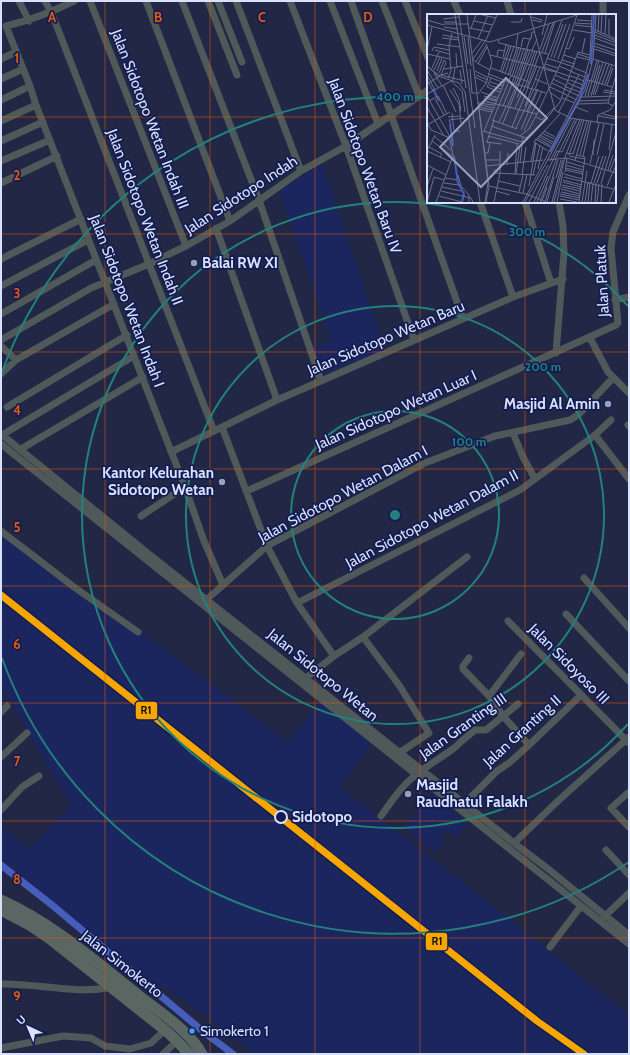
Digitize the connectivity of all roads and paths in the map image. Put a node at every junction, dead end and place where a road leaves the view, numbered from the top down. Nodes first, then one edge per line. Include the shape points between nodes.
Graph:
1 (19, 1) edge
2 (45, 1) edge
3 (74, 1) edge
4 (90, 1) edge
5 (146, 1) edge
6 (182, 1) edge
7 (208, 1) edge
8 (218, 1) edge
9 (236, 1) edge
10 (290, 1) edge
11 (330, 1) edge
12 (351, 1) edge
13 (382, 1) edge
14 (405, 1) edge
15 (454, 1) edge
16 (508, 1) edge
17 (603, 1) edge
18 (51, 13) junction
19 (460, 14) edge
20 (511, 14) edge
21 (604, 14) edge
22 (29, 21) junction
23 (4, 25) edge
24 (16, 52) junction
25 (427, 56) edge
26 (1, 59) edge
27 (242, 62) dead end
28 (23, 69) junction
29 (237, 75) dead end
30 (1, 79) edge
31 (30, 86) junction
32 (427, 91) edge
33 (419, 96) junction
34 (1, 100) edge
35 (36, 105) junction
36 (392, 116) junction
37 (1, 121) edge
38 (43, 122) junction
39 (378, 124) junction
40 (50, 140) junction
41 (1, 141) edge
42 (346, 146) junction
43 (57, 156) junction
44 (1, 161) edge
45 (301, 171) junction
46 (1, 183) edge
47 (629, 195) edge
48 (259, 200) junction
49 (480, 203) edge
50 (524, 203) edge
51 (559, 203) edge
52 (81, 219) junction
53 (230, 221) junction
54 (216, 228) junction
55 (88, 240) junction
56 (186, 246) junction
57 (1, 259) edge
58 (96, 260) junction
59 (149, 264) junction
60 (563, 279) junction
61 (104, 282) junction
62 (551, 283) junction
63 (1, 286) edge
64 (513, 297) junction
65 (629, 297) edge
66 (615, 300) junction
67 (114, 304) junction
68 (1, 314) edge
69 (463, 320) junction
70 (127, 335) junction
71 (590, 338) junction
72 (1, 340) edge
73 (414, 340) junction
74 (1, 346) edge
75 (556, 353) junction
76 (134, 356) junction
77 (16, 360) junction
78 (1, 374) edge
79 (143, 378) junction
80 (613, 378) junction
81 (321, 381) junction
82 (629, 393) edge
83 (277, 400) junction
84 (7, 407) dead end
85 (611, 420) dead end
86 (222, 426) junction
87 (214, 431) junction
88 (513, 432) junction
89 (2, 434) edge
90 (595, 435) junction
91 (1, 444) edge
92 (21, 449) junction
93 (171, 452) junction
94 (535, 479) junction
95 (629, 479) edge
96 (185, 487) junction
97 (247, 491) junction
98 (140, 516) dead end
99 (1, 531) edge
100 (267, 546) junction
101 (467, 557) dead end
102 (584, 578) dead end
103 (223, 585) junction
104 (204, 602) junction
105 (297, 603) junction
106 (566, 614) dead end
107 (508, 622) dead end
108 (629, 628) edge
109 (138, 632) dead end
110 (363, 637) junction
111 (521, 654) dead end
112 (334, 656) junction
113 (469, 658) dead end
114 (306, 678) junction
115 (629, 681) edge
116 (581, 695) junction
117 (488, 696) junction
118 (518, 704) dead end
119 (7, 706) dead end
120 (1, 712) edge
121 (503, 716) junction
122 (27, 733) dead end
123 (628, 740) edge
124 (529, 745) junction
125 (399, 753) junction
126 (1, 757) edge
127 (419, 773) junction
128 (39, 776) dead end
129 (629, 792) edge
130 (464, 804) junction
131 (1, 810) edge
132 (381, 816) dead end
133 (629, 827) edge
134 (514, 844) junction
135 (606, 850) dead end
136 (545, 871) junction
137 (629, 876) edge
138 (629, 893) edge
139 (1, 900) edge
140 (582, 906) junction
141 (6, 911) edge
142 (605, 916) junction
143 (629, 935) edge
144 (629, 944) edge
145 (550, 947) dead end
146 (1, 984) edge
147 (111, 987) junction
148 (165, 1030) junction
149 (177, 1041) junction
150 (1, 1048) edge
151 (164, 1054) edge
152 (189, 1054) edge
153 (202, 1054) edge

1 - 22 street
2 - 18 street, Jalan Sidotopo Wetan Indah II
3 - 18 street
4 - 56 street, Jalan Sidotopo Wetan Indah III
5 - 53 street
6 - 48 street
7 - 29 street
8 - 27 street
9 - 45 street
10 - 42 street, Jalan Sidotopo Wetan Baru IV
11 - 39 street
12 - 36 street
13 - 33 street
14 - 25 street
15 - 19 street
16 - 20 street
17 - 21 street
18 - 22 street
18 - 59 street, Jalan Sidotopo Wetan Indah II
22 - 23 street
23 - 24 street, Jalan Sidotopo Wetan Indah I
24 - 26 street
24 - 28 street, Jalan Sidotopo Wetan Indah I
28 - 30 street
28 - 31 street, Jalan Sidotopo Wetan Indah I
31 - 34 street
31 - 35 street, Jalan Sidotopo Wetan Indah I
32 - 33 street, Jalan Sidotopo Indah
33 - 36 street, Jalan Sidotopo Indah
35 - 37 street
35 - 38 street, Jalan Sidotopo Wetan Indah I
36 - 39 street, Jalan Sidotopo Indah
36 - 69 street
38 - 40 street, Jalan Sidotopo Wetan Indah I
38 - 41 street
39 - 42 street, Jalan Sidotopo Indah
40 - 43 street, Jalan Sidotopo Wetan Indah I
40 - 44 street
42 - 45 street, Jalan Sidotopo Indah
42 - 73 street, Jalan Sidotopo Wetan Baru IV
43 - 46 street
43 - 52 street, Jalan Sidotopo Wetan Indah I
45 - 48 street, Jalan Sidotopo Indah
47 - 66 street, Jalan Platuk via 614,232 611,248
48 - 53 street, Jalan Sidotopo Indah
48 - 81 street
49 - 64 street
50 - 62 street
51 - 60 street via 563,226
52 - 55 street, Jalan Sidotopo Wetan Indah I
52 - 57 street
53 - 54 street, Jalan Sidotopo Indah
54 - 56 street, Jalan Sidotopo Indah
54 - 83 street
55 - 58 street, Jalan Sidotopo Wetan Indah I
55 - 63 street
56 - 59 street, Jalan Sidotopo Indah
58 - 61 street, Jalan Sidotopo Wetan Indah I
58 - 68 street
59 - 61 street, Jalan Sidotopo Indah
59 - 87 street, Jalan Sidotopo Wetan Indah II
60 - 62 street, Jalan Sidotopo Wetan Baru
60 - 75 street
61 - 67 street, Jalan Sidotopo Wetan Indah I
61 - 72 street, Jalan Sidotopo Indah
62 - 64 street, Jalan Sidotopo Wetan Baru
64 - 69 street, Jalan Sidotopo Wetan Baru
65 - 66 street
66 - 71 street, Jalan Platuk via 617,324
67 - 70 street, Jalan Sidotopo Wetan Indah I
67 - 77 street
69 - 73 street, Jalan Sidotopo Wetan Baru
70 - 76 street, Jalan Sidotopo Wetan Indah I
70 - 84 street
71 - 75 street, Jalan Platuk
71 - 80 street
73 - 81 street, Jalan Sidotopo Wetan Baru
74 - 77 street
75 - 97 street, Jalan Sidotopo Wetan Luar I
76 - 79 street, Jalan Sidotopo Wetan Indah I
76 - 89 street
77 - 78 street
79 - 92 street
79 - 93 street, Jalan Sidotopo Wetan Indah I
80 - 82 street
80 - 88 street, Jalan Sidotopo Wetan Dalam I via 574,418
81 - 83 street, Jalan Sidotopo Wetan Baru
83 - 86 street, Jalan Sidotopo Wetan Baru
85 - 90 street, Jalan Sidotopo Wetan Dalam II
86 - 87 street, Jalan Sidotopo Wetan Baru
86 - 97 street
87 - 93 street, Jalan Sidotopo Wetan Baru
88 - 94 street via 522,457
88 - 100 street, Jalan Sidotopo Wetan Dalam I via 495,436 425,463
89 - 92 street, Jalan Sidotopo Wetan
90 - 94 street, Jalan Sidotopo Wetan Dalam II
90 - 95 street
91 - 104 street, Jalan Sidotopo Wetan
92 - 104 street, Jalan Sidotopo Wetan
93 - 96 street, Jalan Sidotopo Wetan Indah I
94 - 105 street, Jalan Sidotopo Wetan Dalam II via 520,490
96 - 98 street
96 - 103 street, Jalan Sidotopo Wetan Indah I via 204,542
97 - 100 street
99 - 109 street
100 - 103 street, Jalan Sidotopo Wetan Dalam I
100 - 105 street
101 - 110 street
102 - 108 street
103 - 104 street, Jalan Sidotopo Wetan Dalam I
104 - 114 street, Jalan Sidotopo Wetan
104 - 127 street, Jalan Sidotopo Wetan via 323,701
105 - 112 street
106 - 115 street
107 - 116 street, Jalan Sidoyoso III
110 - 112 street
110 - 125 street via 399,685 428,734
111 - 117 street
112 - 114 street
113 - 117 street via 463,669
114 - 125 street, Jalan Sidotopo Wetan
116 - 123 street, Jalan Sidoyoso III
116 - 124 street, Jalan Granting II
117 - 121 street
118 - 121 street, Jalan Granting III
119 - 120 street
121 - 124 street
121 - 127 street, Jalan Granting III via 486,730 475,730
122 - 126 street
123 - 134 street via 559,800
124 - 130 street, Jalan Granting II via 497,771
125 - 127 street, Jalan Sidotopo Wetan
127 - 130 street, Jalan Sidotopo Wetan
127 - 132 street, Jalan Granting III via 410,779
127 - 136 street, Jalan Sidotopo Wetan
128 - 131 street via 22,787
129 - 133 street via 611,808
130 - 134 street, Jalan Sidotopo Wetan
134 - 136 street, Jalan Sidotopo Wetan
135 - 137 street
136 - 140 street, Jalan Sidotopo Wetan
136 - 142 street, Jalan Sidotopo Wetan
138 - 142 street
139 - 141 highway
140 - 144 street, Jalan Sidotopo Wetan
140 - 145 street
141 - 147 highway, Jalan Simokerto via 50,939
141 - 153 highway, Jalan Simokerto via 53,929 175,1024
142 - 143 street, Jalan Sidotopo Wetan
146 - 147 street via 99,990
147 - 148 highway, Jalan Simokerto
148 - 149 highway, Jalan Simokerto
148 - 150 street via 151,1043 130,1049 105,1046 91,1038 63,1036
149 - 151 street
149 - 152 highway, Jalan Simokerto

